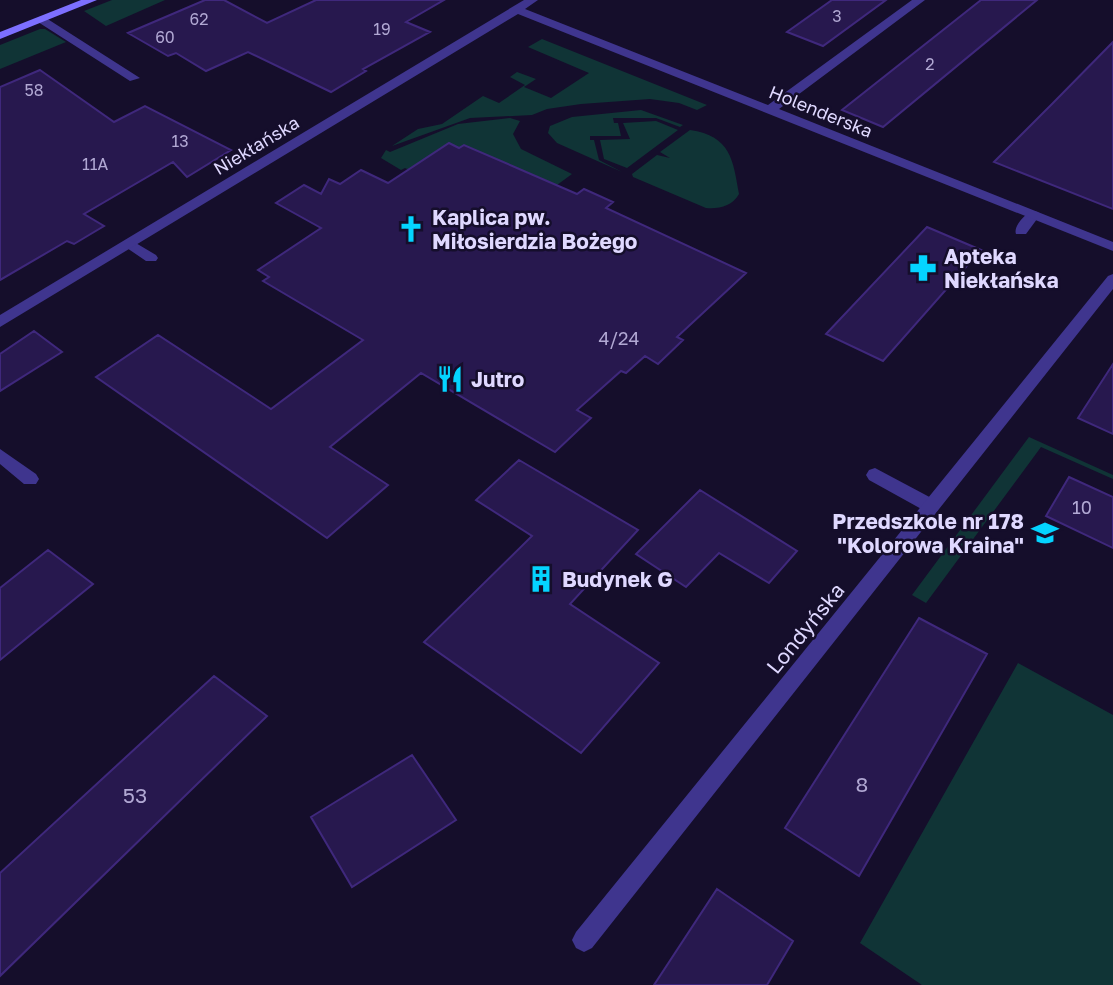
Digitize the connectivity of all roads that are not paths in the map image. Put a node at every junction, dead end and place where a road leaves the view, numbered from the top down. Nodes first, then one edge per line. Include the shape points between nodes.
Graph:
1 (91, 0) edge
2 (532, 0) edge
3 (919, 0) edge
4 (516, 9) junction
5 (42, 20) junction
6 (0, 36) edge
7 (134, 78) dead end
8 (771, 109) junction
9 (1034, 215) junction
10 (1021, 231) dead end
11 (130, 243) junction
12 (1113, 247) edge
13 (151, 258) dead end
14 (1113, 279) edge
15 (0, 322) edge
16 (0, 455) edge
17 (875, 475) dead end
18 (30, 479) dead end
19 (932, 506) junction
20 (584, 940) dead end

1 - 5 street
2 - 4 street, Niekłańska
3 - 8 street
4 - 8 street, Holenderska
4 - 11 street, Niekłańska
5 - 6 street
5 - 7 street
8 - 9 street, Holenderska
9 - 10 street
9 - 12 street, Holenderska
11 - 13 street
11 - 15 street, Niekłańska
14 - 19 street, Londyńska
16 - 18 street
17 - 19 street
19 - 20 street, Londyńska

